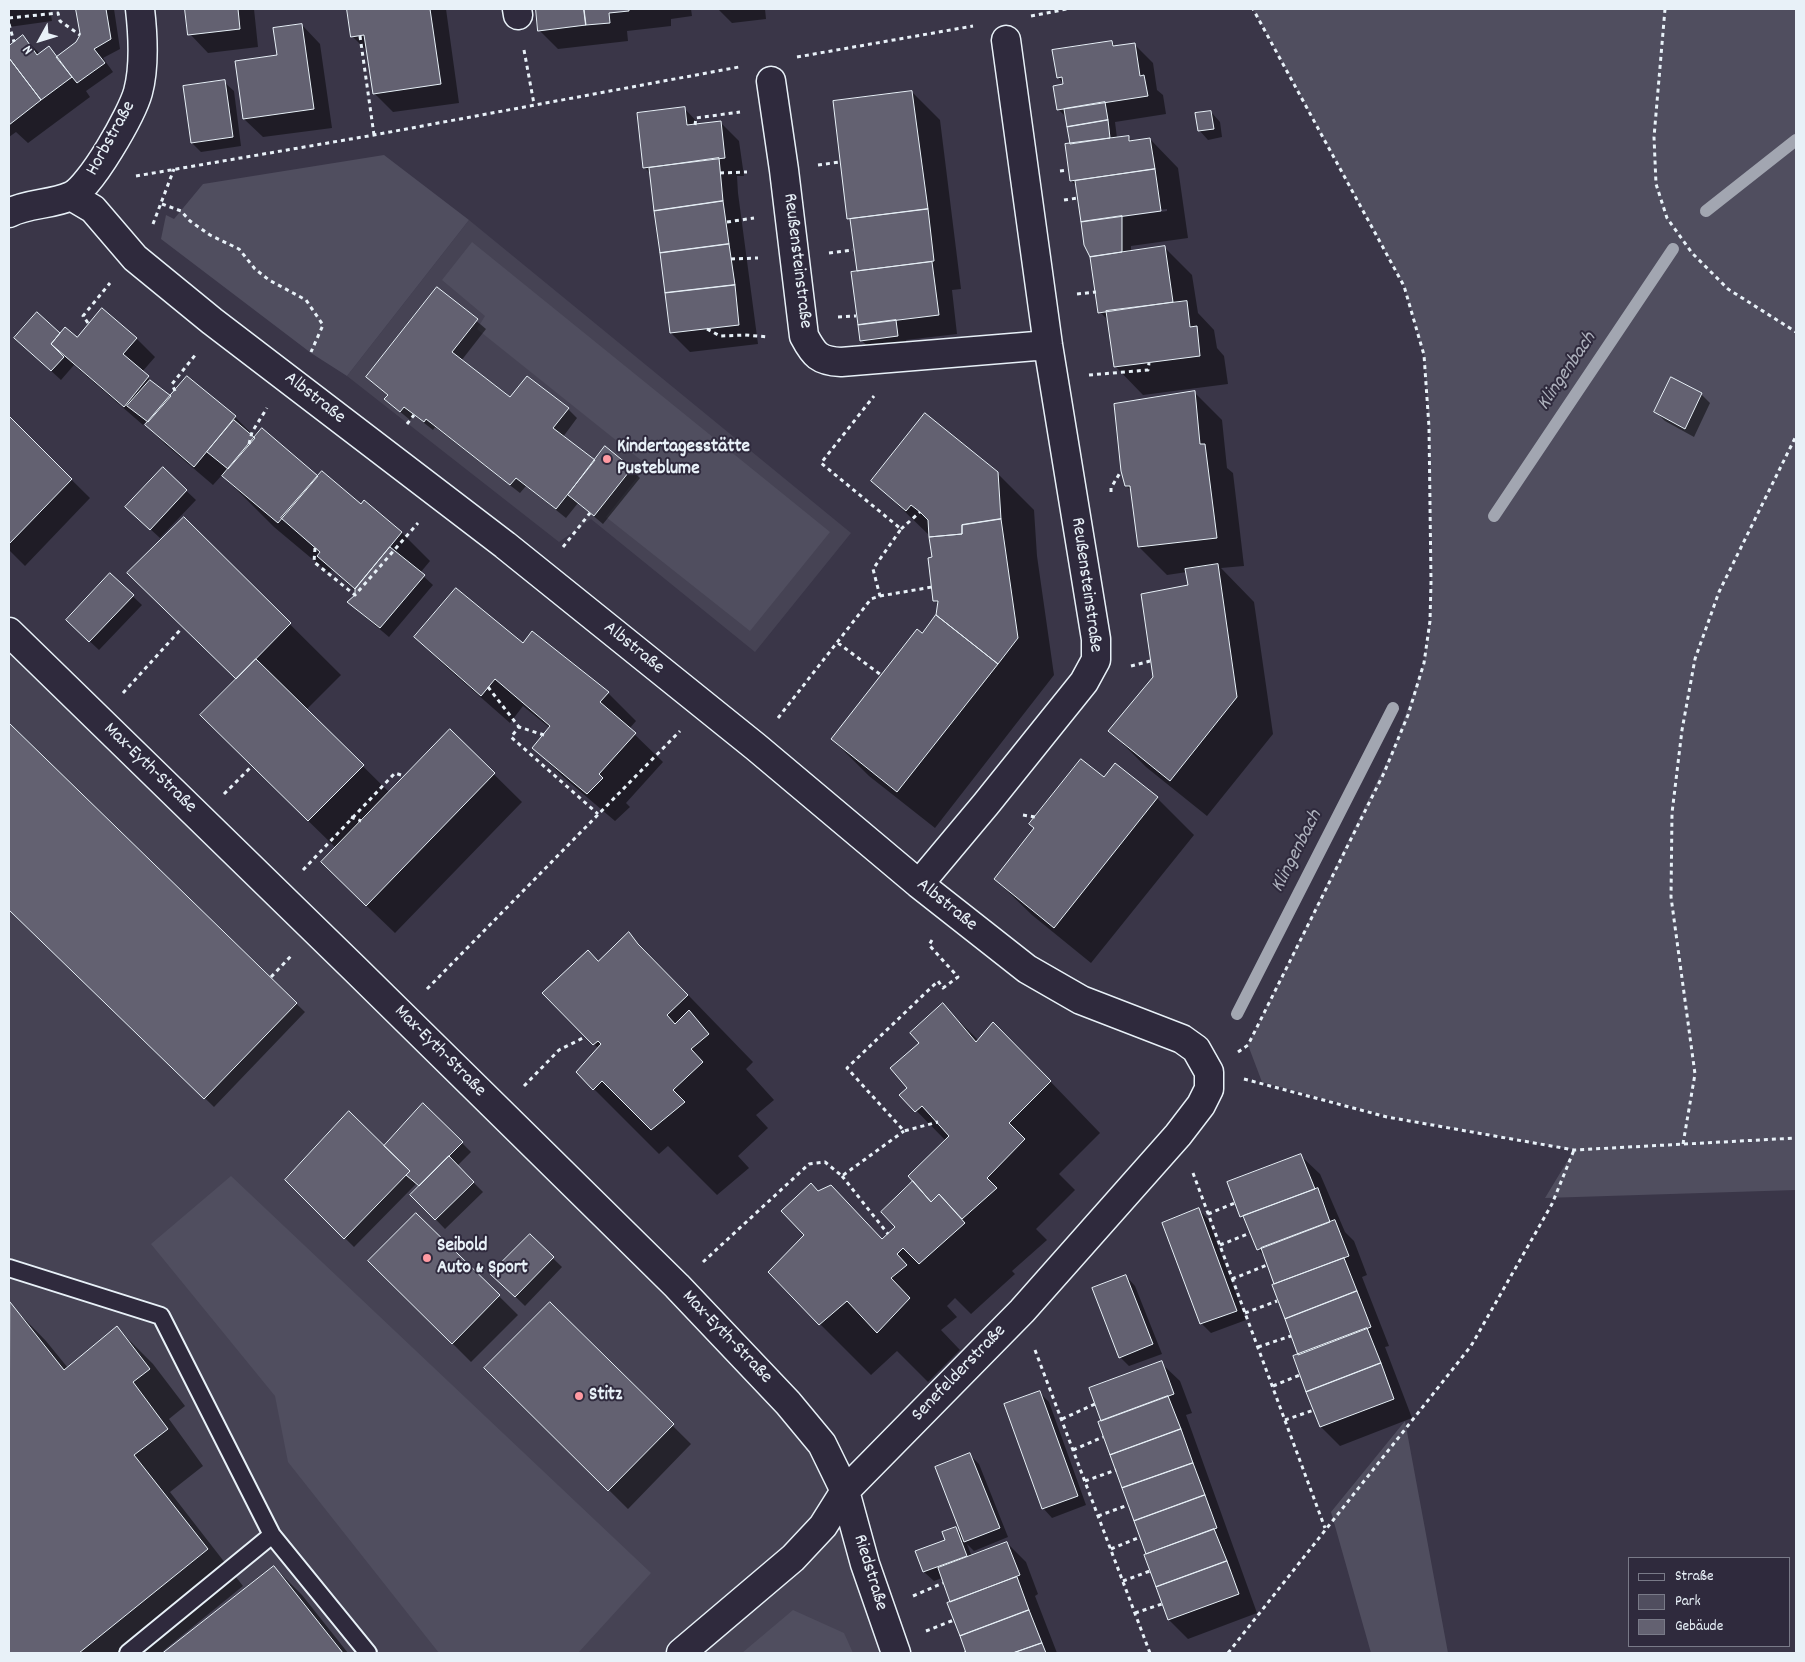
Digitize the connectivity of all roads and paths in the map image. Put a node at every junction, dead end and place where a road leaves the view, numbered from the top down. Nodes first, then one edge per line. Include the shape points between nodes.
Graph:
1 (140, 9) edge
2 (1068, 9) edge
3 (1253, 9) edge
4 (1664, 9) edge
5 (518, 12) edge
6 (1027, 17) dead end
7 (9, 18) edge
8 (9, 24) edge
9 (980, 25) dead end
10 (80, 35) dead end
11 (360, 36) dead end
12 (1006, 40) dead end
13 (14, 42) dead end
14 (796, 57) dead end
15 (748, 66) dead end
16 (771, 81) dead end
17 (534, 104) junction
18 (775, 108) junction
19 (695, 125) dead end
20 (374, 135) junction
21 (174, 168) junction
22 (84, 196) junction
23 (162, 204) junction
24 (9, 213) edge
25 (150, 230) dead end
26 (112, 281) dead end
27 (88, 323) dead end
28 (708, 329) dead end
29 (1796, 332) edge
30 (804, 336) junction
31 (1048, 345) junction
32 (201, 348) dead end
33 (905, 358) junction
34 (306, 361) dead end
35 (1149, 362) dead end
36 (1053, 378) junction
37 (175, 390) dead end
38 (272, 402) dead end
39 (1796, 436) edge
40 (249, 444) dead end
41 (920, 512) dead end
42 (590, 513) dead end
43 (423, 517) dead end
44 (901, 530) junction
45 (315, 548) dead end
46 (558, 553) dead end
47 (932, 587) dead end
48 (880, 596) junction
49 (182, 628) dead end
50 (9, 632) edge
51 (838, 642) junction
52 (881, 675) dead end
53 (488, 687) dead end
54 (119, 697) dead end
55 (687, 724) dead end
56 (773, 724) dead end
57 (519, 727) junction
58 (544, 735) dead end
59 (252, 766) dead end
60 (404, 776) dead end
61 (221, 797) dead end
62 (598, 814) junction
63 (351, 817) junction
64 (361, 821) dead end
65 (300, 872) dead end
66 (919, 884) junction
67 (293, 954) dead end
68 (942, 960) dead end
69 (271, 977) dead end
70 (424, 993) dead end
71 (585, 1037) dead end
72 (1209, 1072) junction
73 (521, 1088) dead end
74 (938, 1122) dead end
75 (904, 1131) junction
76 (1796, 1138) edge
77 (1683, 1144) junction
78 (1574, 1150) junction
79 (1193, 1173) dead end
80 (842, 1176) junction
81 (1235, 1203) dead end
82 (1208, 1214) junction
83 (1250, 1233) dead end
84 (888, 1234) dead end
85 (1220, 1245) junction
86 (701, 1264) dead end
87 (1268, 1265) dead end
88 (9, 1268) edge
89 (1232, 1279) junction
90 (1278, 1301) dead end
91 (1245, 1313) junction
92 (1291, 1336) dead end
93 (1033, 1346) dead end
94 (1258, 1347) junction
95 (1300, 1375) dead end
96 (1273, 1386) junction
97 (1095, 1404) dead end
98 (1314, 1410) dead end
99 (1062, 1419) junction
100 (1285, 1420) junction
101 (1103, 1437) dead end
102 (1073, 1450) junction
103 (1116, 1470) dead end
104 (1084, 1481) junction
105 (845, 1491) junction
106 (1128, 1505) dead end
107 (1098, 1516) junction
108 (1325, 1528) junction
109 (272, 1535) junction
110 (1140, 1537) dead end
111 (1111, 1549) junction
112 (1150, 1571) dead end
113 (1123, 1581) junction
114 (943, 1583) dead end
115 (912, 1596) dead end
116 (1162, 1604) dead end
117 (1135, 1613) junction
118 (954, 1620) dead end
119 (925, 1632) dead end
120 (128, 1653) edge
121 (368, 1653) edge
122 (682, 1653) edge
123 (896, 1653) edge
124 (1150, 1653) edge
125 (1228, 1653) edge

1 - 22 street, Horbstraße via 142,30 138,92
2 - 6 path
3 - 72 path via 1404,286 1424,355 1429,427 1430,621 1424,663 1408,715 1384,773 1248,1045
4 - 29 path via 1654,137 1656,184 1667,218 1692,253 1728,289
5 - 17 path
7 - 10 path via 58,13 60,21
8 - 13 path
9 - 14 path
11 - 20 path
12 - 31 street, Reußensteinstraße
15 - 17 path
16 - 18 street, Reußensteinstraße
17 - 20 path
18 - 19 path via 696,118
18 - 30 street, Reußensteinstraße
20 - 21 path
21 - 22 path via 113,181
21 - 23 path
22 - 24 street via 20,207
22 - 66 street, Albstraße via 135,258 512,552 756,747
23 - 25 path
23 - 34 path via 181,211 210,235 239,249 269,280 306,300 323,325
26 - 27 path via 83,316
28 - 30 path via 720,336
30 - 33 street, Reußensteinstraße via 811,350 824,361
31 - 33 street, Reußensteinstraße
31 - 36 street, Reußensteinstraße
32 - 37 path via 172,384
33 - 44 path via 821,463
35 - 36 path via 1148,370
36 - 66 street, Reußensteinstraße via 1096,639 1096,660 1084,682
38 - 40 path via 252,432
39 - 77 path via 1719,592 1695,660 1682,730 1672,813 1671,897 1695,1074
41 - 44 path
42 - 46 path
43 - 45 path via 354,595 314,562
44 - 48 path via 873,569
47 - 48 path
48 - 51 path via 871,599
49 - 54 path
50 - 105 street, Max-Eyth-Straße via 677,1286 816,1437
51 - 52 path
51 - 56 path
53 - 57 path
55 - 62 path
57 - 58 path
57 - 62 path via 511,737
59 - 61 path
60 - 63 path via 395,774
62 - 70 path
63 - 64 path
63 - 65 path
66 - 72 street, Albstraße via 1054,987 1182,1040 1196,1049
67 - 69 path
68 - 75 path via 958,977 943,988 938,981 847,1068
71 - 73 path via 559,1050
72 - 78 path via 1262,1082 1387,1117
72 - 105 street, Senefelderstraße via 1206,1098 1178,1135 1022,1311
74 - 75 path
75 - 80 path
76 - 77 path
77 - 78 path
78 - 108 path via 1552,1204 1471,1346
79 - 82 path
80 - 84 path
80 - 86 path via 825,1162 809,1164
81 - 82 path
82 - 85 path
83 - 85 path
85 - 89 path
87 - 89 path
88 - 109 lane via 162,1316
89 - 91 path
90 - 91 path
91 - 94 path
92 - 94 path
93 - 99 path
94 - 96 path
95 - 96 path
96 - 100 path
97 - 99 path
98 - 100 path
99 - 102 path
100 - 108 path
101 - 102 path
102 - 104 path
103 - 104 path
104 - 107 path
105 - 122 street, Senefelderstraße via 823,1526 793,1558
105 - 123 street, Riedstraße via 865,1564
106 - 107 path
107 - 111 path
108 - 125 path
109 - 120 lane
109 - 121 lane
110 - 111 path
111 - 113 path
112 - 113 path
113 - 117 path
114 - 115 path
116 - 117 path
117 - 124 path
118 - 119 path

